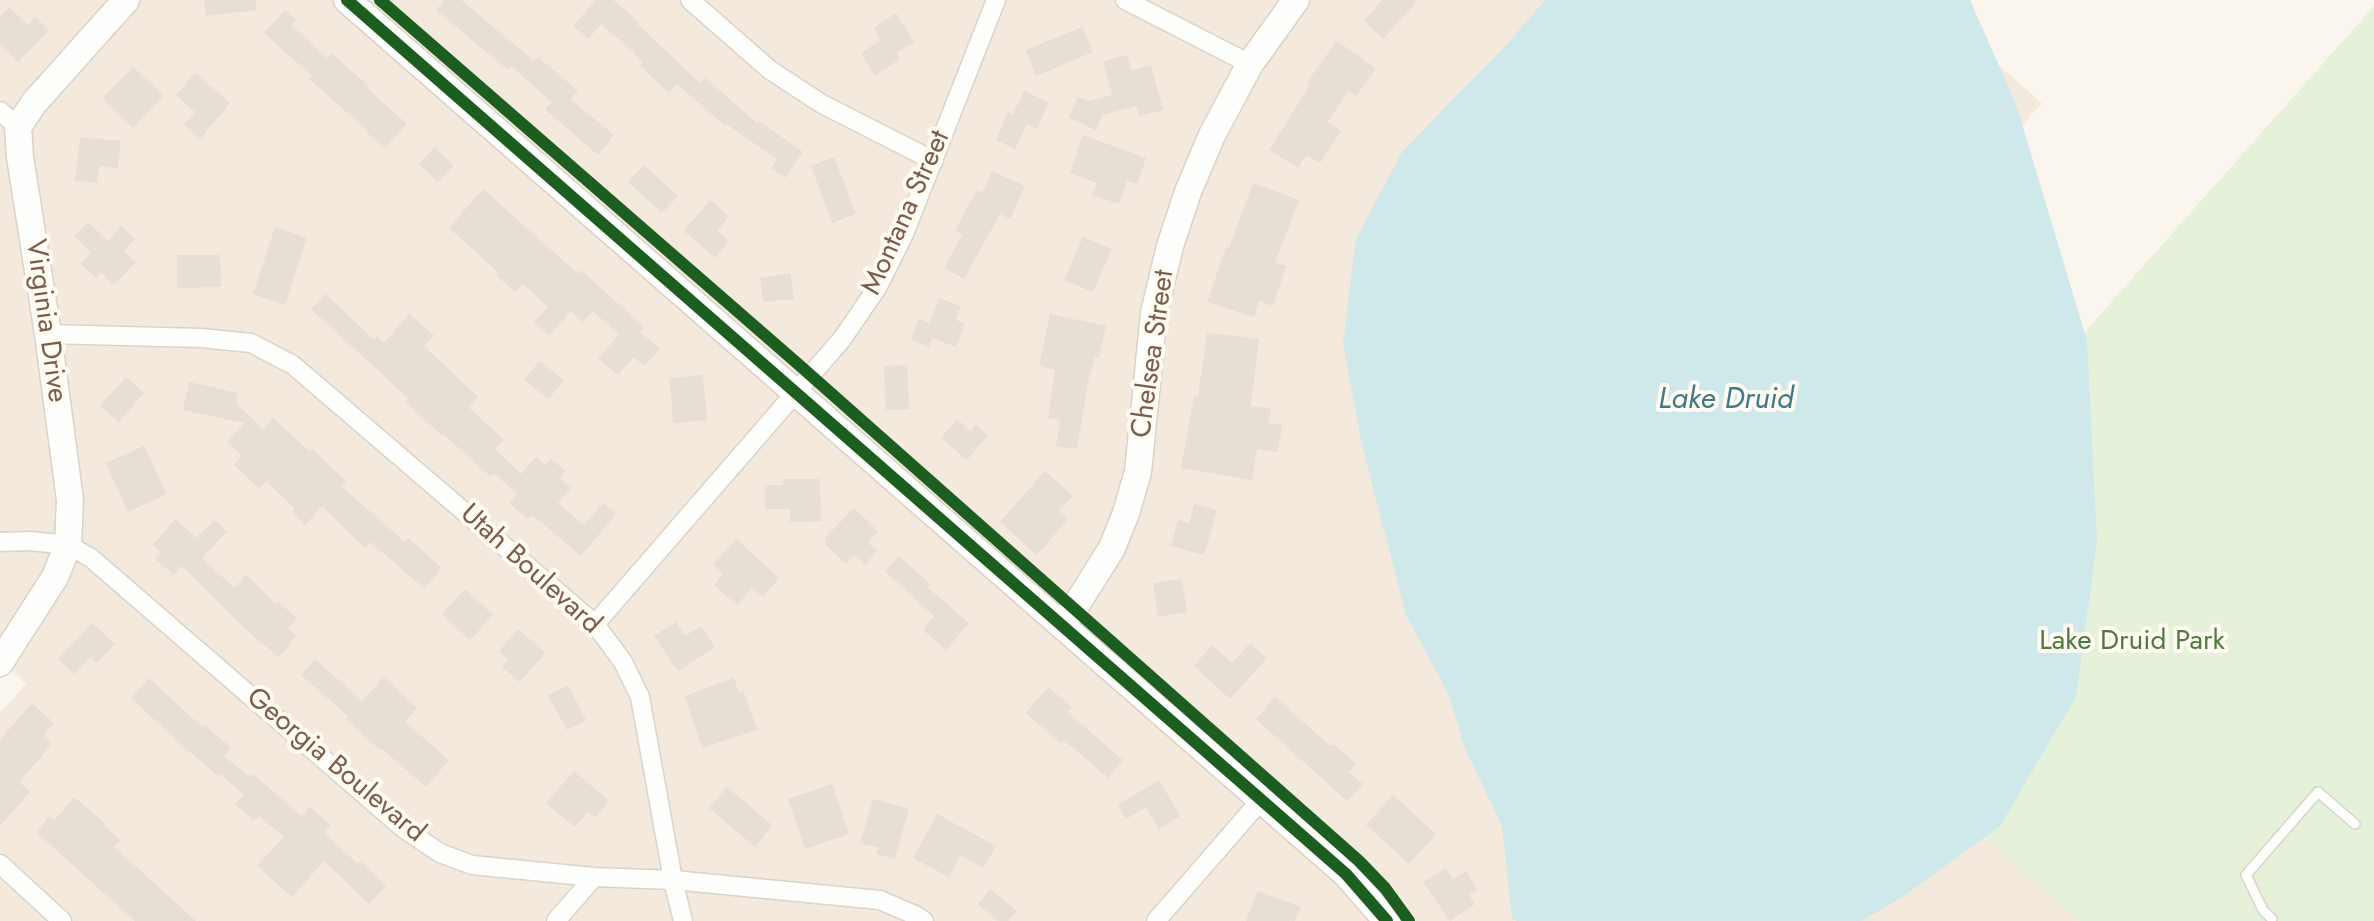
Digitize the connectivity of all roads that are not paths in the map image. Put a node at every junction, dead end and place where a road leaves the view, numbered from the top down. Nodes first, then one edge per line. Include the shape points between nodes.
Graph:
1 (126, 0) edge
2 (347, 0) edge
3 (690, 0) edge
4 (996, 0) edge
5 (1125, 0) edge
6 (1296, 0) edge
7 (1250, 64) junction
8 (9, 119) edge
9 (934, 161) junction
10 (48, 334) junction
11 (796, 394) junction
12 (0, 542) edge
13 (68, 545) junction
14 (595, 624) junction
15 (1061, 624) junction
16 (0, 663) edge
17 (1261, 800) junction
18 (2355, 824) dead end
19 (0, 864) edge
20 (594, 877) junction
21 (673, 880) junction
22 (2272, 919) dead end
23 (62, 921) edge
24 (556, 921) edge
25 (683, 921) edge
26 (924, 921) edge
27 (1156, 921) edge
28 (1387, 921) edge

1 - 8 street, Virginia Drive via 34,103
2 - 11 street
3 - 9 street via 783,79
4 - 9 street, Montana Street
5 - 7 street
6 - 7 street, Chelsea Street
7 - 15 street, Chelsea Street via 1212,135 1170,246 1154,313 1138,472 1126,513 1112,548
8 - 10 street, Virginia Drive via 20,157
9 - 11 street, Montana Street via 877,288
10 - 13 street, Virginia Drive via 70,500
10 - 14 street, Utah Boulevard via 251,343 293,365
11 - 14 street, Montana Street
11 - 15 street
12 - 13 street, Georgia Boulevard
13 - 16 street, Virginia Drive via 55,577
13 - 20 street, Georgia Boulevard via 91,558 403,828 440,853 472,865
14 - 21 street, Utah Boulevard via 640,697
15 - 17 street
17 - 27 street
17 - 28 street via 1346,874
18 - 22 lane via 2318,792 2246,875
19 - 23 street
20 - 21 street, Georgia Boulevard
20 - 24 street
21 - 25 street
21 - 26 street via 880,900

